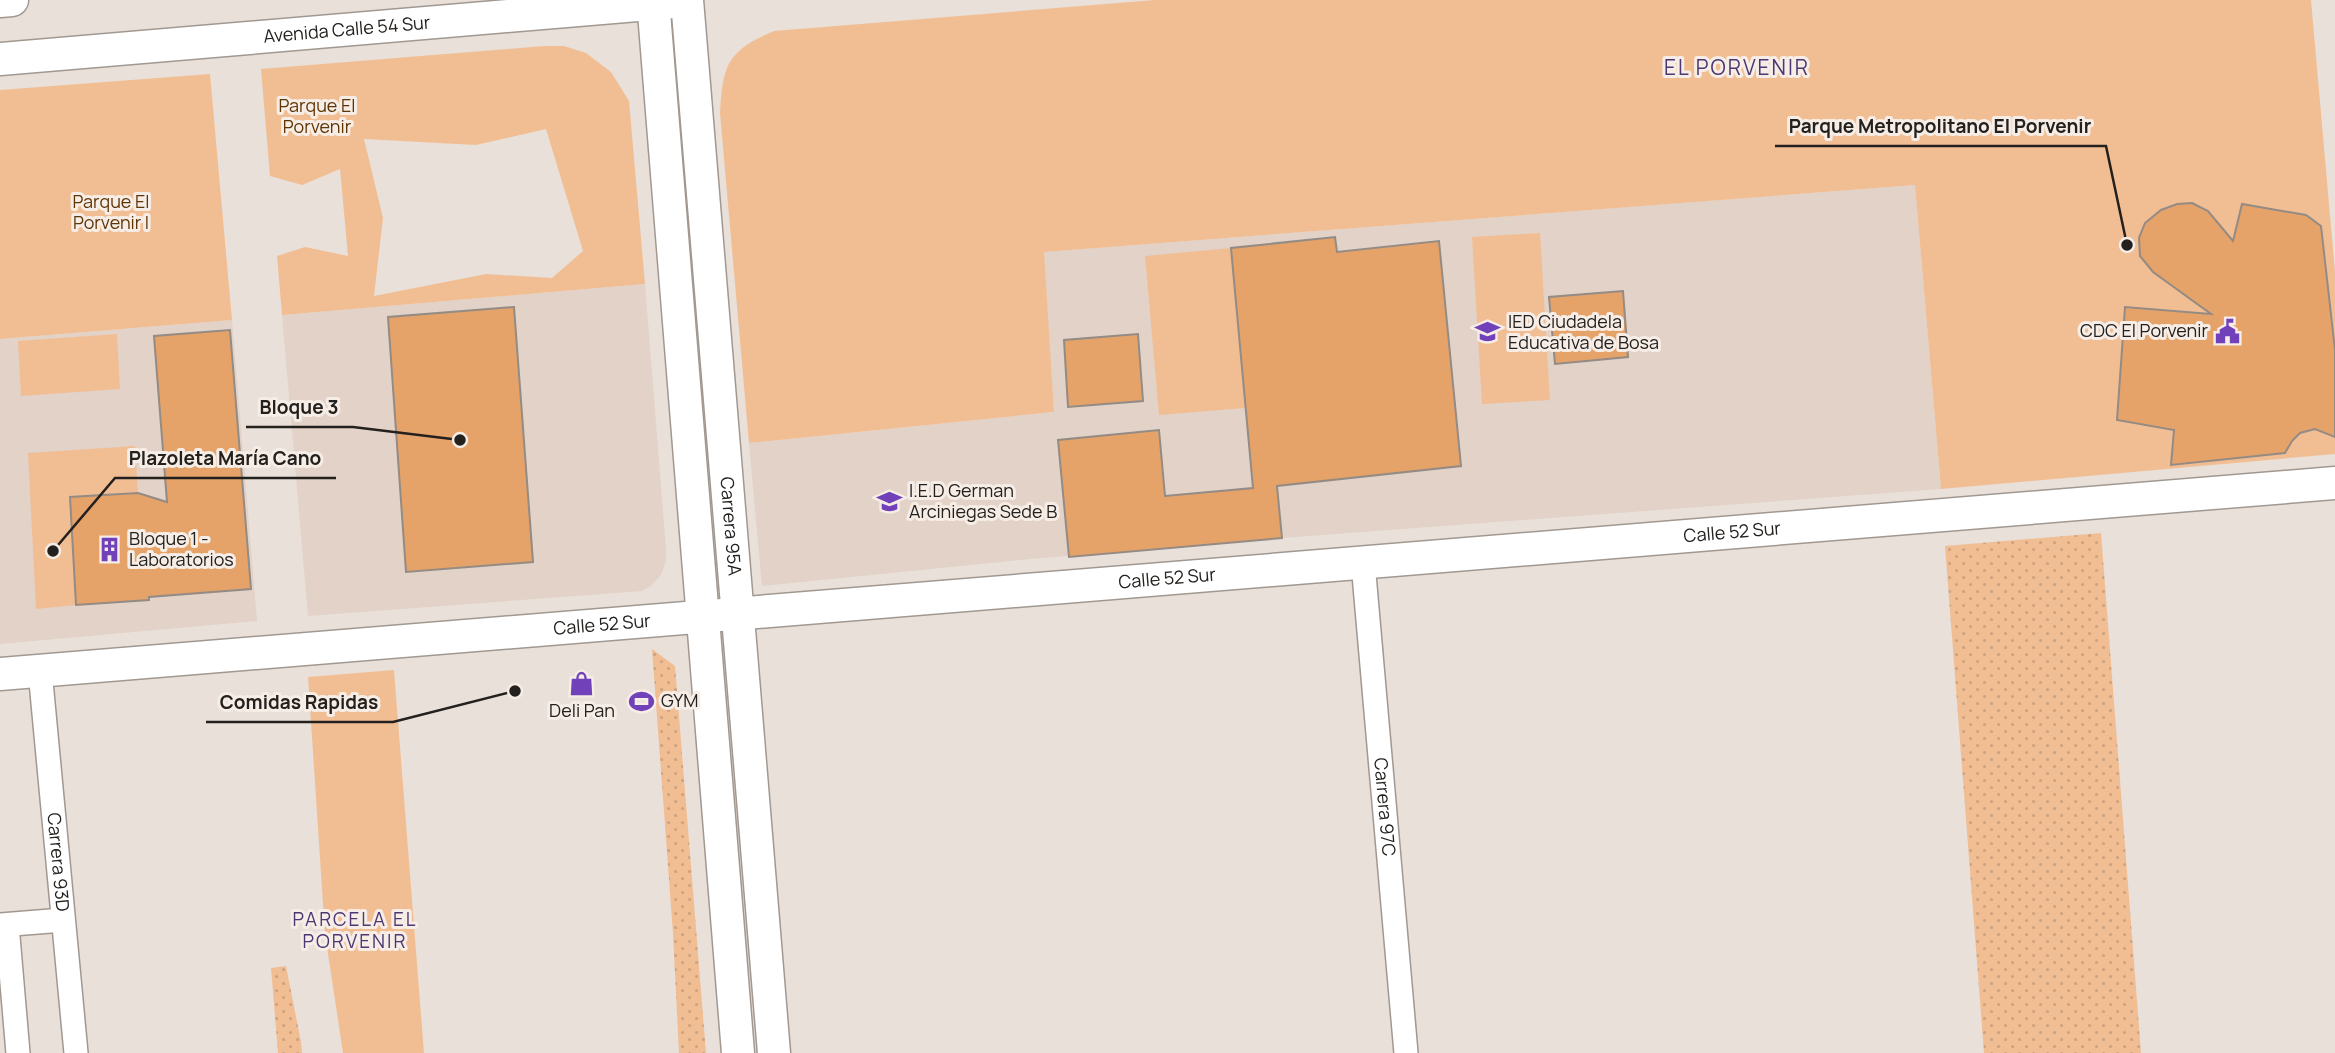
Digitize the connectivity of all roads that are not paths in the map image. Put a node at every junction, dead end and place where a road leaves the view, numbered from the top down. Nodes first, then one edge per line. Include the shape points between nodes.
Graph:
1 (12, 0) edge
2 (687, 0) edge
3 (695, 0) edge
4 (0, 1) edge
5 (653, 2) edge
6 (0, 59) edge
7 (2335, 483) edge
8 (1363, 563) junction
9 (737, 614) junction
10 (703, 617) junction
11 (40, 671) junction
12 (0, 674) edge
13 (63, 920) junction
14 (4, 925) edge
15 (18, 1053) edge
16 (76, 1053) edge
17 (738, 1053) edge
18 (774, 1053) edge
19 (1406, 1053) edge

1 - 4 street
2 - 3 street, Avenida Calle 54 Sur
2 - 5 street, Avenida Calle 54 Sur
2 - 9 street, Carrera 95A
5 - 6 street, Avenida Calle 54 Sur
5 - 10 street, Carrera 95A
7 - 8 street, Calle 52 Sur
8 - 9 street, Calle 52 Sur
8 - 19 street, Carrera 97C
9 - 10 street, Calle 52 Sur
9 - 18 street, Carrera 95A
10 - 11 street, Calle 52 Sur
10 - 17 street, Carrera 95A
11 - 12 street, Calle 52 Sur
11 - 13 street, Carrera 93D
13 - 14 street
13 - 16 street, Carrera 93D
14 - 15 street

